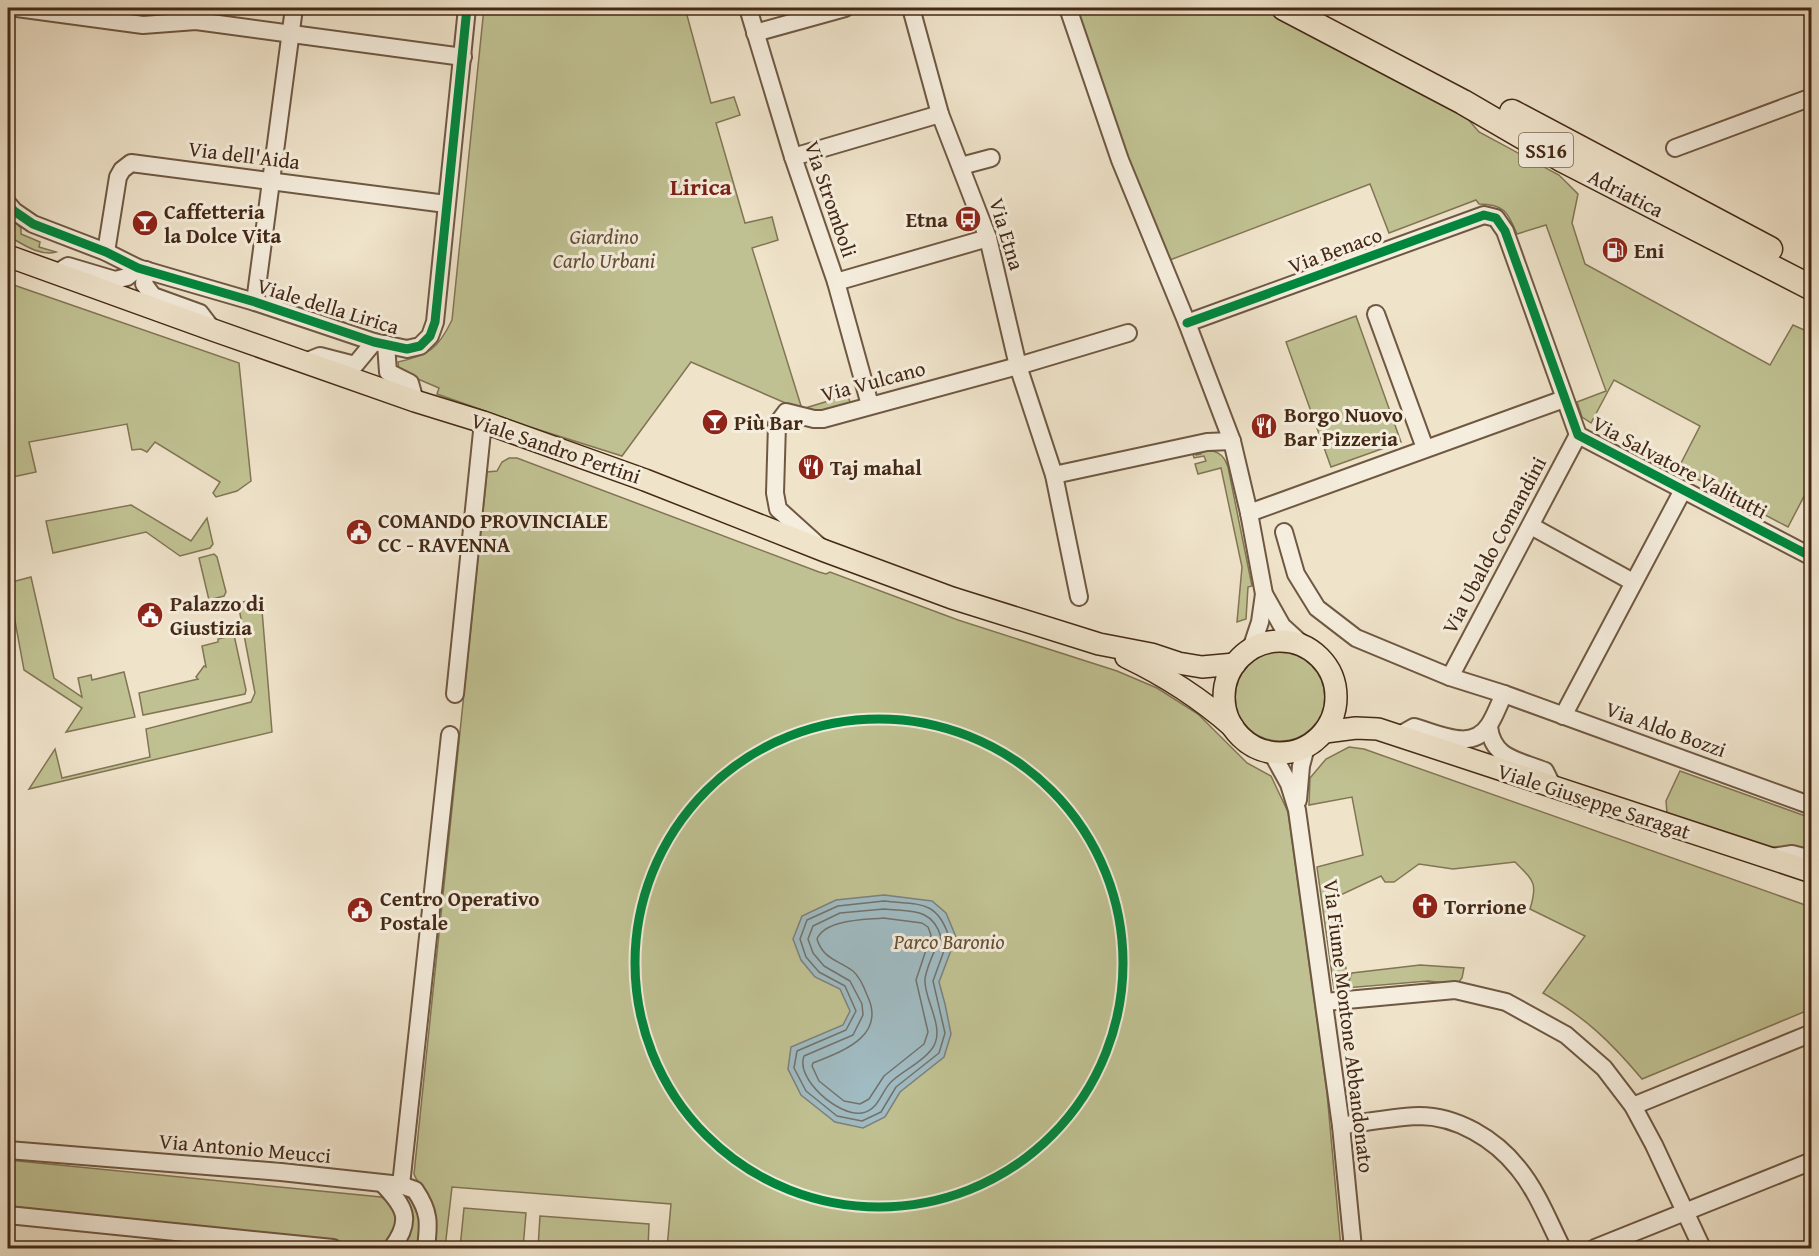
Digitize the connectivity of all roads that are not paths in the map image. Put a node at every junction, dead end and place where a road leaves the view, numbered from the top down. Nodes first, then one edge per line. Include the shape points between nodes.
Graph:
1 (17, 8) edge
2 (294, 8) edge
3 (467, 8) edge
4 (748, 8) edge
5 (845, 8) edge
6 (911, 8) edge
7 (1068, 8) edge
8 (1284, 8) edge
9 (1315, 8) edge
10 (755, 33) junction
11 (290, 35) junction
12 (463, 57) junction
13 (1812, 97) edge
14 (940, 114) junction
15 (1675, 148) dead end
16 (793, 157) junction
17 (991, 158) dead end
18 (960, 166) junction
19 (270, 180) junction
20 (8, 204) edge
21 (446, 204) junction
22 (1496, 218) joint
23 (988, 238) junction
24 (106, 252) junction
25 (9, 257) edge
26 (142, 269) junction
27 (1812, 272) edge
28 (55, 274) junction
29 (836, 282) junction
30 (1812, 288) edge
31 (255, 302) junction
32 (1376, 314) dead end
33 (1187, 323) junction
34 (213, 330) junction
35 (1128, 333) dead end
36 (380, 343) junction
37 (306, 362) junction
38 (1018, 366) junction
39 (1564, 399) junction
40 (415, 400) junction
41 (870, 405) junction
42 (483, 422) junction
43 (1578, 435) junction
44 (1232, 441) junction
45 (1425, 448) junction
46 (1053, 475) junction
47 (1683, 490) junction
48 (1249, 513) junction
49 (1531, 526) junction
50 (1284, 532) dead end
51 (825, 551) junction
52 (1812, 557) edge
53 (1633, 582) junction
54 (1264, 594) junction
55 (1079, 597) dead end
56 (1099, 644) junction
57 (1305, 647) junction
58 (1251, 649) junction
59 (1235, 664) junction
60 (1450, 677) junction
61 (1337, 693) junction
62 (455, 694) dead end
63 (1504, 694) junction
64 (1563, 716) junction
65 (1233, 727) junction
66 (1489, 727) junction
67 (1377, 729) junction
68 (1324, 732) junction
69 (450, 735) dead end
70 (1398, 736) junction
71 (1306, 747) junction
72 (1272, 753) junction
73 (1553, 787) junction
74 (1812, 806) edge
75 (1297, 810) junction
76 (1769, 858) junction
77 (1812, 860) edge
78 (1812, 872) edge
79 (1325, 1002) junction
80 (1812, 1033) edge
81 (1633, 1106) junction
82 (1341, 1126) junction
83 (8, 1150) edge
84 (1812, 1161) edge
85 (382, 1184) junction
86 (401, 1185) junction
87 (1684, 1213) junction
88 (8, 1215) edge
89 (333, 1248) edge
90 (392, 1248) edge
91 (426, 1248) edge
92 (1353, 1248) edge
93 (1562, 1248) edge
94 (1595, 1248) edge
95 (1702, 1248) edge

1 - 11 street via 143,25 196,21
2 - 11 street
3 - 12 street, Viale della Lirica
4 - 10 street, Via Stromboli
5 - 10 street
6 - 14 street, Via Etna
7 - 33 street via 1120,160
8 - 30 highway, Adriatica / SS16 via 1463,102 1563,160
9 - 27 highway, Adriatica / SS16
10 - 16 street, Via Stromboli
11 - 12 street
11 - 19 street
12 - 21 street, Viale della Lirica
13 - 15 street
14 - 16 street
14 - 18 street, Via Etna
16 - 29 street, Via Stromboli
17 - 18 street
18 - 23 street, Via Etna
19 - 21 street, Via dell'Aida
19 - 24 street, Via dell'Aida via 131,163 118,177
19 - 31 street
20 - 24 street, Viale della Lirica via 33,224
21 - 36 street, Viale della Lirica via 435,322 430,336 420,346 407,349
22 - 33 street, Via Benaco via 1484,215
22 - 39 street, Via Salvatore Valitutti via 1505,231
23 - 29 street
23 - 38 street, Via Etna
24 - 26 street, Viale della Lirica
25 - 28 main road, Viale Sandro Pertini
26 - 28 street via 115,280 68,266
26 - 31 street, Viale della Lirica
26 - 34 street via 144,284 153,296 200,313
28 - 34 main road, Viale Sandro Pertini
29 - 41 street, Via Stromboli
31 - 36 street, Viale della Lirica
32 - 45 street
33 - 44 street
34 - 37 main road, Viale Sandro Pertini
35 - 38 street, Via Vulcano
36 - 37 street, Viale della Lirica via 355,365 320,356
36 - 40 street, Viale della Lirica via 388,372 410,383
37 - 40 main road, Viale Sandro Pertini
38 - 41 street, Via Vulcano
38 - 46 street, Via Etna
39 - 43 street, Via Salvatore Valitutti
39 - 45 street
40 - 42 main road, Viale Sandro Pertini
41 - 51 street, Via Vulcano via 823,419 786,412 777,424 778,509
42 - 51 main road, Viale Sandro Pertini via 656,484
42 - 62 street
43 - 47 street, Via Salvatore Valitutti
43 - 49 street, Via Ubaldo Comandini
44 - 46 street via 1207,442
44 - 48 street
45 - 48 street
46 - 55 street, Via Etna
47 - 52 street, Via Salvatore Valitutti
47 - 53 street
48 - 54 street
49 - 53 street
49 - 60 street, Via Ubaldo Comandini
50 - 60 street, Via Aldo Bozzi via 1296,574 1317,608 1356,638
51 - 56 main road, Viale Sandro Pertini via 952,598
53 - 64 street
54 - 57 street via 1282,626
54 - 58 street
56 - 59 main road, Viale Sandro Pertini via 1202,667
56 - 65 main road, Viale Sandro Pertini via 1203,700
57 - 58 main road via 1287,641 1268,642
57 - 61 main road via 1327,665
58 - 59 main road
59 - 65 main road via 1224,695
60 - 63 street, Via Aldo Bozzi
61 - 67 main road, Viale Giuseppe Saragat via 1350,710
61 - 68 main road via 1332,720
63 - 64 street, Via Aldo Bozzi
63 - 66 street
64 - 74 street, Via Aldo Bozzi
65 - 72 main road via 1243,740
66 - 70 street via 1475,738 1461,741 1414,727
66 - 73 street via 1490,740 1498,752 1545,771
67 - 68 main road, Viale Giuseppe Saragat
67 - 70 main road, Viale Giuseppe Saragat
68 - 71 main road
69 - 86 street
70 - 73 main road, Viale Giuseppe Saragat
71 - 72 main road
71 - 75 street, Via Fiume Montone Abbandonato
72 - 75 street, Via Fiume Montone Abbandonato via 1289,784
73 - 76 main road, Viale Giuseppe Saragat
75 - 79 street, Via Fiume Montone Abbandonato
76 - 77 street via 1792,854
76 - 78 main road, Viale Giuseppe Saragat
79 - 81 street via 1455,990 1506,1002 1566,1035 1604,1068
79 - 82 street, Via Fiume Montone Abbandonato
80 - 81 street
81 - 87 street
82 - 92 street, Via Fiume Montone Abbandonato
82 - 93 street via 1421,1116 1473,1130 1497,1146 1518,1168
83 - 85 street, Via Antonio Meucci
84 - 87 street
85 - 86 street, Via Antonio Meucci
85 - 90 street via 405,1215 404,1227
86 - 91 street via 415,1190 427,1211
87 - 94 street
87 - 95 street
88 - 89 street

